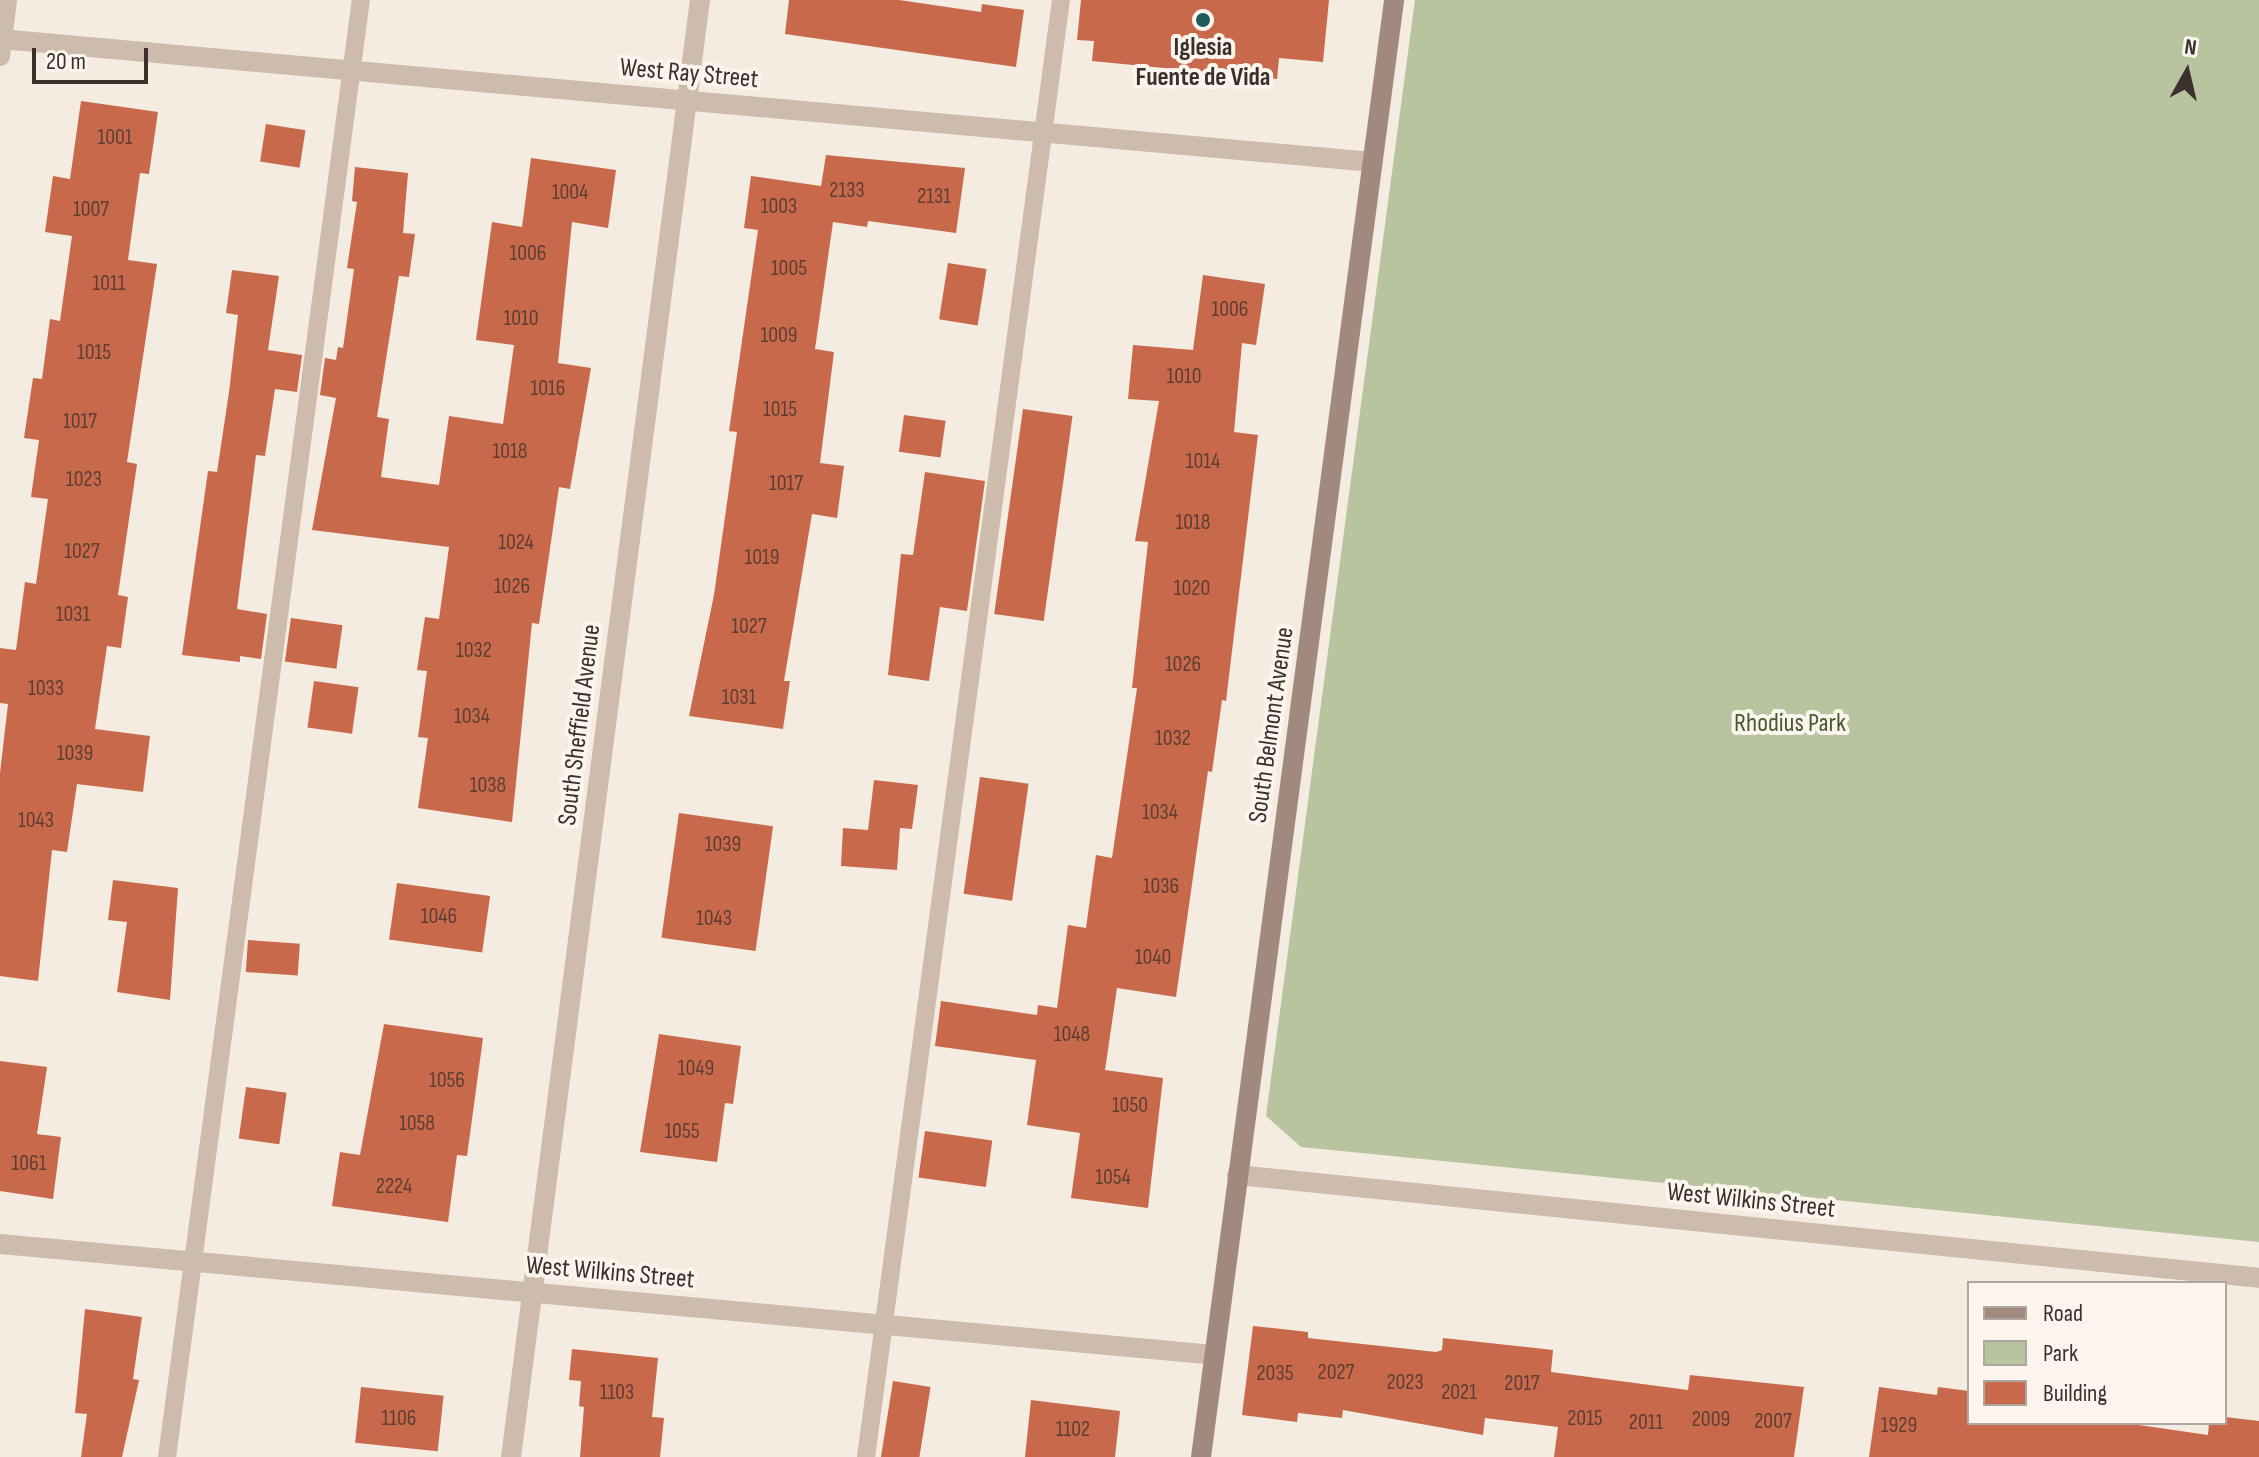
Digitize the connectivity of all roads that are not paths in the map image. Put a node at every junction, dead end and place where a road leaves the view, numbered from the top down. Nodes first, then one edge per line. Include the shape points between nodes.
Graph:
1 (7, 0) edge
2 (361, 0) edge
3 (700, 0) edge
4 (1061, 0) edge
5 (1394, 0) edge
6 (1, 45) edge
7 (352, 70) junction
8 (687, 100) junction
9 (1045, 132) junction
10 (1373, 162) junction
11 (1237, 1175) junction
12 (0, 1244) edge
13 (196, 1261) junction
14 (2259, 1278) edge
15 (533, 1292) junction
16 (884, 1324) junction
17 (1214, 1355) junction
18 (167, 1457) edge
19 (511, 1457) edge
20 (866, 1457) edge
21 (1201, 1457) edge

1 - 6 street
2 - 7 lane
3 - 8 street, South Sheffield Avenue
4 - 9 lane
5 - 10 main road, South Belmont Avenue
6 - 7 street, West Ray Street
7 - 8 street, West Ray Street
7 - 13 lane
8 - 9 street, West Ray Street
8 - 15 street, South Sheffield Avenue
9 - 10 street, West Ray Street
9 - 16 lane
10 - 11 main road, South Belmont Avenue
11 - 14 street, West Wilkins Street
11 - 17 main road, South Belmont Avenue
12 - 13 street, West Wilkins Street
13 - 15 street, West Wilkins Street
13 - 18 lane
15 - 16 street, West Wilkins Street
15 - 19 street, South Sheffield Avenue
16 - 17 street, West Wilkins Street
16 - 20 lane
17 - 21 main road, South Belmont Avenue

